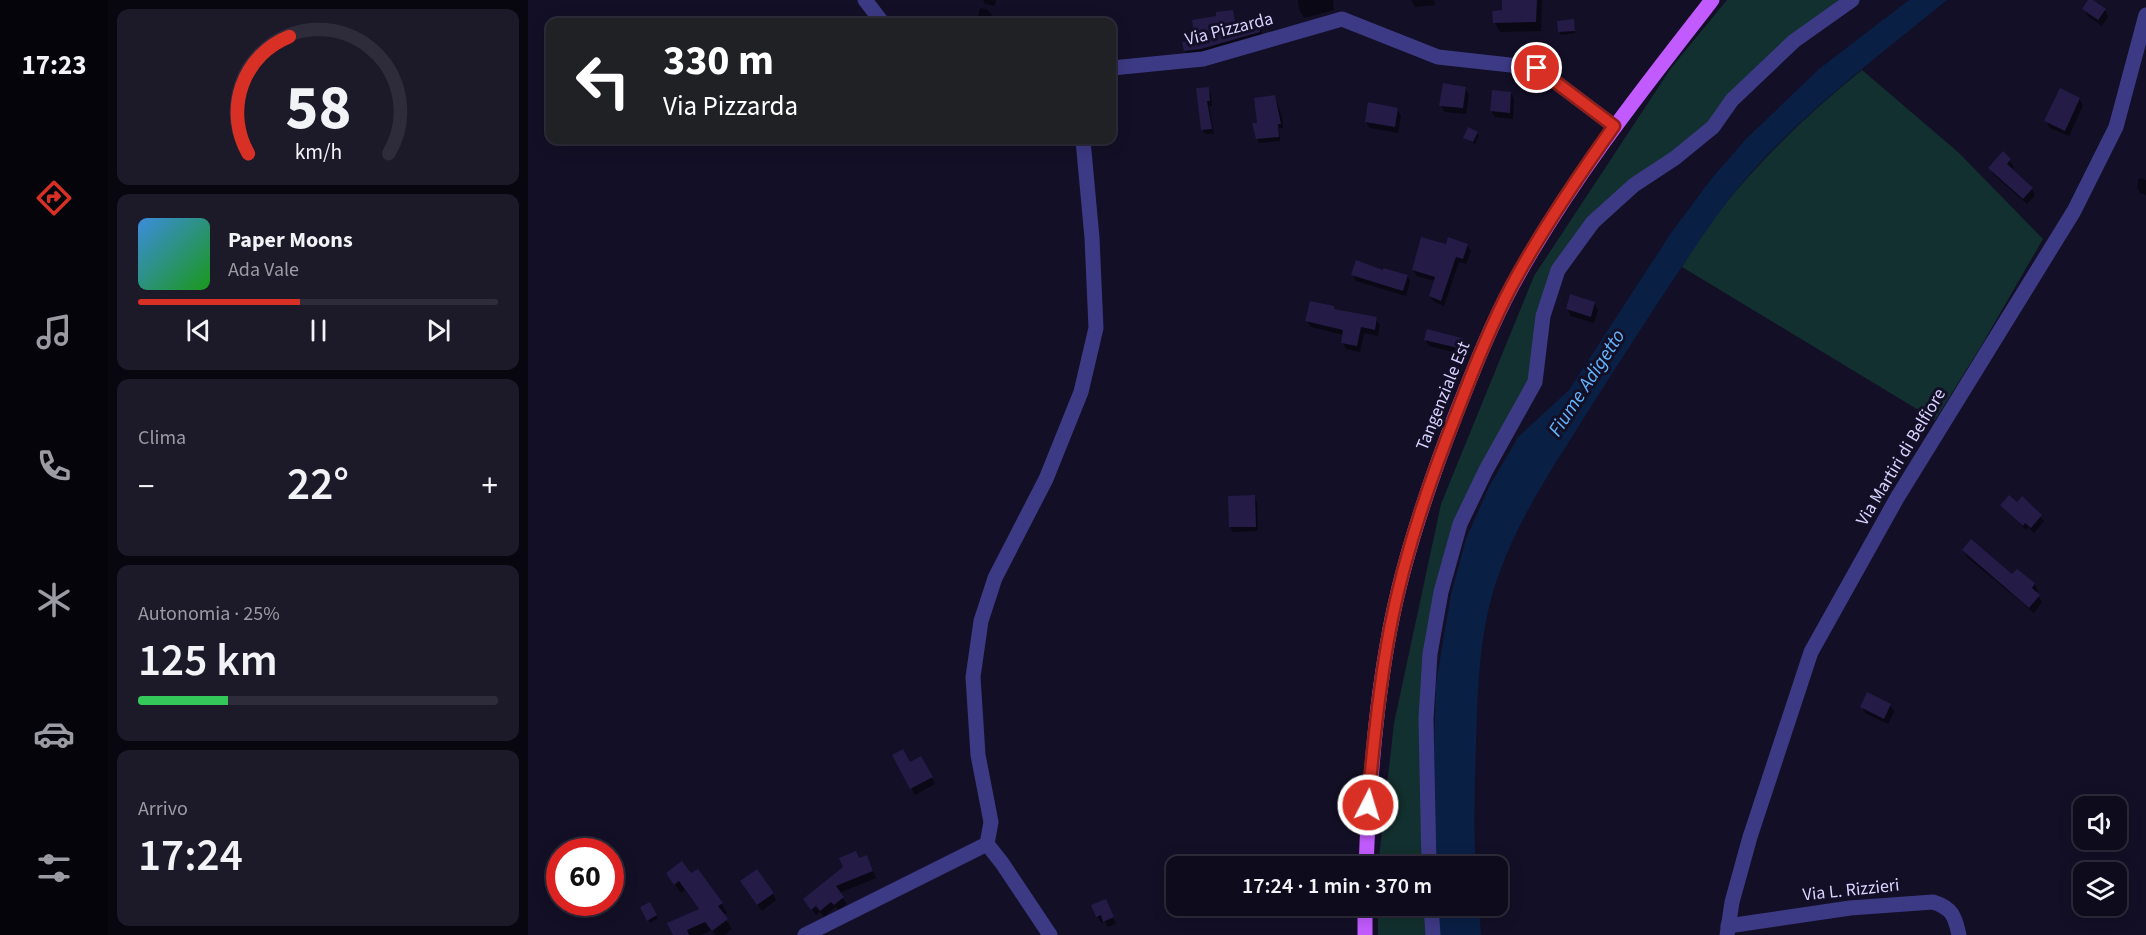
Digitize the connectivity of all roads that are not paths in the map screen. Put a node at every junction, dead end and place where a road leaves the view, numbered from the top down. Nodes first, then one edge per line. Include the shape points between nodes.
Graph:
1 (865, 0) edge
2 (1712, 0) edge
3 (1852, 0) edge
4 (2146, 15) edge
5 (879, 18) edge
6 (1116, 68) edge
7 (1614, 126) junction
8 (1083, 144) edge
9 (987, 844) junction
10 (1366, 856) edge
11 (1430, 856) edge
12 (1365, 916) edge
13 (1432, 916) edge
14 (1728, 931) edge
15 (806, 935) edge
16 (1050, 935) edge
17 (1365, 935) edge
18 (1433, 935) edge
19 (1959, 935) edge

1 - 5 street
2 - 7 main road, Tangenziale Est
3 - 11 street via 1794,41 1732,100 1713,127 1634,185 1593,222 1558,270 1544,316 1535,382 1460,524 1441,592 1430,654 1426,719
4 - 14 street, Via Martiri di Belfiore via 2116,128 2074,211 1898,498 1811,652 1750,837
6 - 7 street, Via Pizzarda via 1203,59 1342,19 1438,57 1537,68
7 - 10 main road, Tangenziale Est via 1511,288 1480,352 1435,469 1391,627 1373,746
8 - 9 street via 1096,328 1081,392 1046,478 995,578 981,621 973,677 978,756 991,822
9 - 15 street
9 - 16 street
12 - 17 main road
13 - 18 street
14 - 19 street, Via L. Rizzieri via 1850,908 1933,902 1946,906

